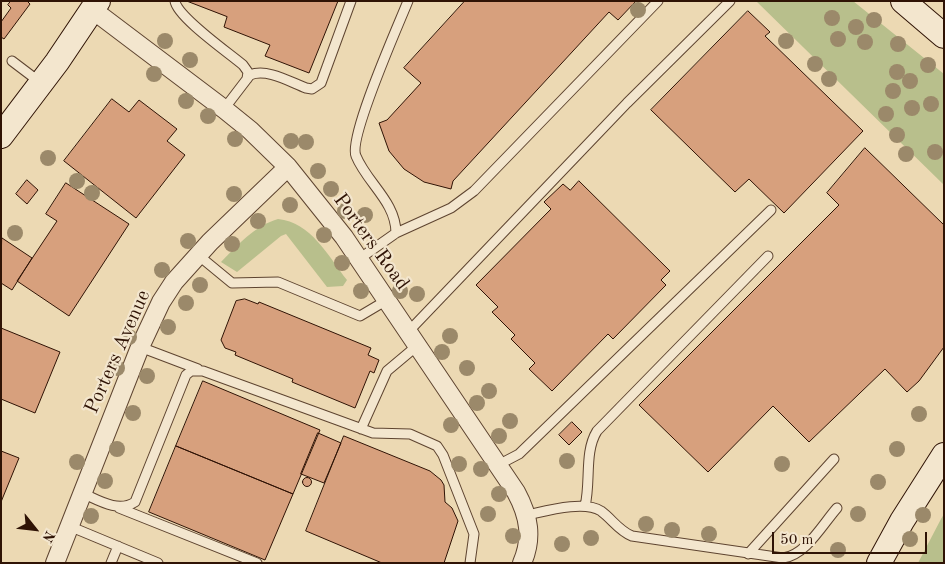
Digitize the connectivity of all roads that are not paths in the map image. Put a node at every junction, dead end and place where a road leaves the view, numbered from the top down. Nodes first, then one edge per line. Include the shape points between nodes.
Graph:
1 (174, 1) edge
2 (351, 1) edge
3 (408, 1) edge
4 (658, 1) edge
5 (730, 1) edge
6 (904, 1) edge
7 (95, 6) edge
8 (944, 36) edge
9 (12, 62) dead end
10 (247, 79) junction
11 (42, 84) junction
12 (224, 109) junction
13 (1, 136) edge
14 (288, 167) junction
15 (771, 210) dead end
16 (396, 233) junction
17 (198, 255) junction
18 (768, 256) dead end
19 (359, 259) junction
20 (387, 300) junction
21 (414, 338) junction
22 (140, 347) junction
23 (203, 371) junction
24 (361, 429) junction
25 (944, 455) edge
26 (834, 459) dead end
27 (498, 465) junction
28 (82, 493) junction
29 (114, 506) junction
30 (585, 506) junction
31 (837, 508) dead end
32 (527, 515) junction
33 (69, 526) junction
34 (118, 546) junction
35 (748, 554) junction
36 (55, 563) edge
37 (111, 563) edge
38 (158, 563) edge
39 (257, 563) edge
40 (470, 563) edge
41 (522, 563) edge
42 (879, 563) edge

1 - 10 lane via 185,16 243,65 248,72
2 - 10 lane via 321,83 306,88 261,72
3 - 16 lane via 354,145 356,157 393,213
4 - 16 lane via 474,191 451,208
5 - 21 lane via 627,103
6 - 8 main road
7 - 11 main road
7 - 12 street, Porters Road
9 - 11 lane
10 - 12 lane
11 - 13 main road
12 - 14 street, Porters Road
14 - 17 street, Porters Avenue
14 - 19 street, Porters Road
15 - 27 lane via 526,447
16 - 19 lane
17 - 20 lane via 232,283 278,282 360,316
17 - 22 street, Porters Avenue via 166,295
18 - 30 lane via 597,431 590,445 589,491
19 - 20 street, Porters Road
20 - 21 street, Porters Road
21 - 24 lane via 387,371
21 - 27 street, Porters Road
22 - 23 lane
22 - 28 street, Porters Avenue
23 - 24 lane
23 - 29 lane via 191,371 186,375 134,502
24 - 40 lane via 373,433 410,434 440,450 474,534
25 - 42 main road
26 - 35 lane
27 - 32 street, Porters Road
28 - 29 lane
28 - 33 street, Porters Avenue
29 - 39 lane
30 - 32 lane
30 - 35 lane via 596,508 632,536
31 - 35 lane via 801,551 790,557
32 - 41 street, Porters Road via 529,539
33 - 34 lane
33 - 36 street, Porters Avenue
34 - 37 lane
34 - 38 lane

